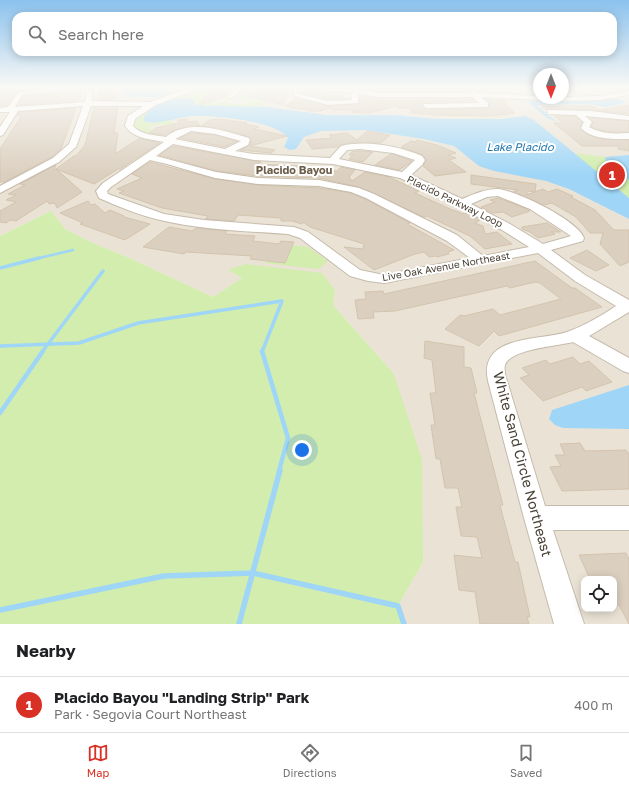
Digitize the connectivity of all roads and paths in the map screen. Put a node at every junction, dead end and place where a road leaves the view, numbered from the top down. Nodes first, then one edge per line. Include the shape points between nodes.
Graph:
1 (10, 117) edge
2 (86, 117) edge
3 (132, 117) edge
4 (582, 117) edge
5 (0, 133) edge
6 (600, 135) junction
7 (629, 136) edge
8 (172, 141) junction
9 (610, 145) dead end
10 (225, 152) junction
11 (148, 157) junction
12 (333, 161) junction
13 (404, 176) junction
14 (0, 190) edge
15 (463, 203) junction
16 (541, 249) junction
17 (480, 260) junction
18 (628, 306) edge
19 (574, 335) junction
20 (629, 366) edge
21 (536, 518) junction
22 (629, 518) edge
23 (569, 624) edge

1 - 5 street
2 - 14 street via 77,138 66,153
3 - 8 street, Placido Parkway Loop via 129,126 133,131
4 - 6 street via 588,122 585,128
6 - 7 street
6 - 9 street via 599,138
8 - 10 street, Placido Parkway Loop
8 - 10 street, Live Oak Avenue Northeast via 170,138 191,129 246,140 245,143
8 - 11 street, Live Oak Avenue Northeast
10 - 12 street, Placido Parkway Loop via 270,158
11 - 17 street via 215,175 258,181 319,183 355,190 452,238
11 - 17 street, Live Oak Avenue Northeast via 107,185 101,191 103,196 162,217 241,228 290,230 304,235 355,273 368,278 384,279
12 - 13 street, Placido Parkway Loop
12 - 13 street via 344,148 355,146 419,158 419,163
13 - 15 street, Placido Parkway Loop
15 - 16 street, Placido Parkway Loop
15 - 16 street, Live Oak Avenue Northeast via 489,193 507,194 536,208 576,233 578,238
16 - 17 street, Live Oak Avenue Northeast
16 - 18 street, Placido Parkway Loop via 580,278
18 - 19 street, White Sand Circle Northeast via 609,319
19 - 20 street
19 - 21 street, White Sand Circle Northeast via 517,348 506,352 497,361 496,375
21 - 22 street
21 - 23 street, White Sand Circle Northeast

